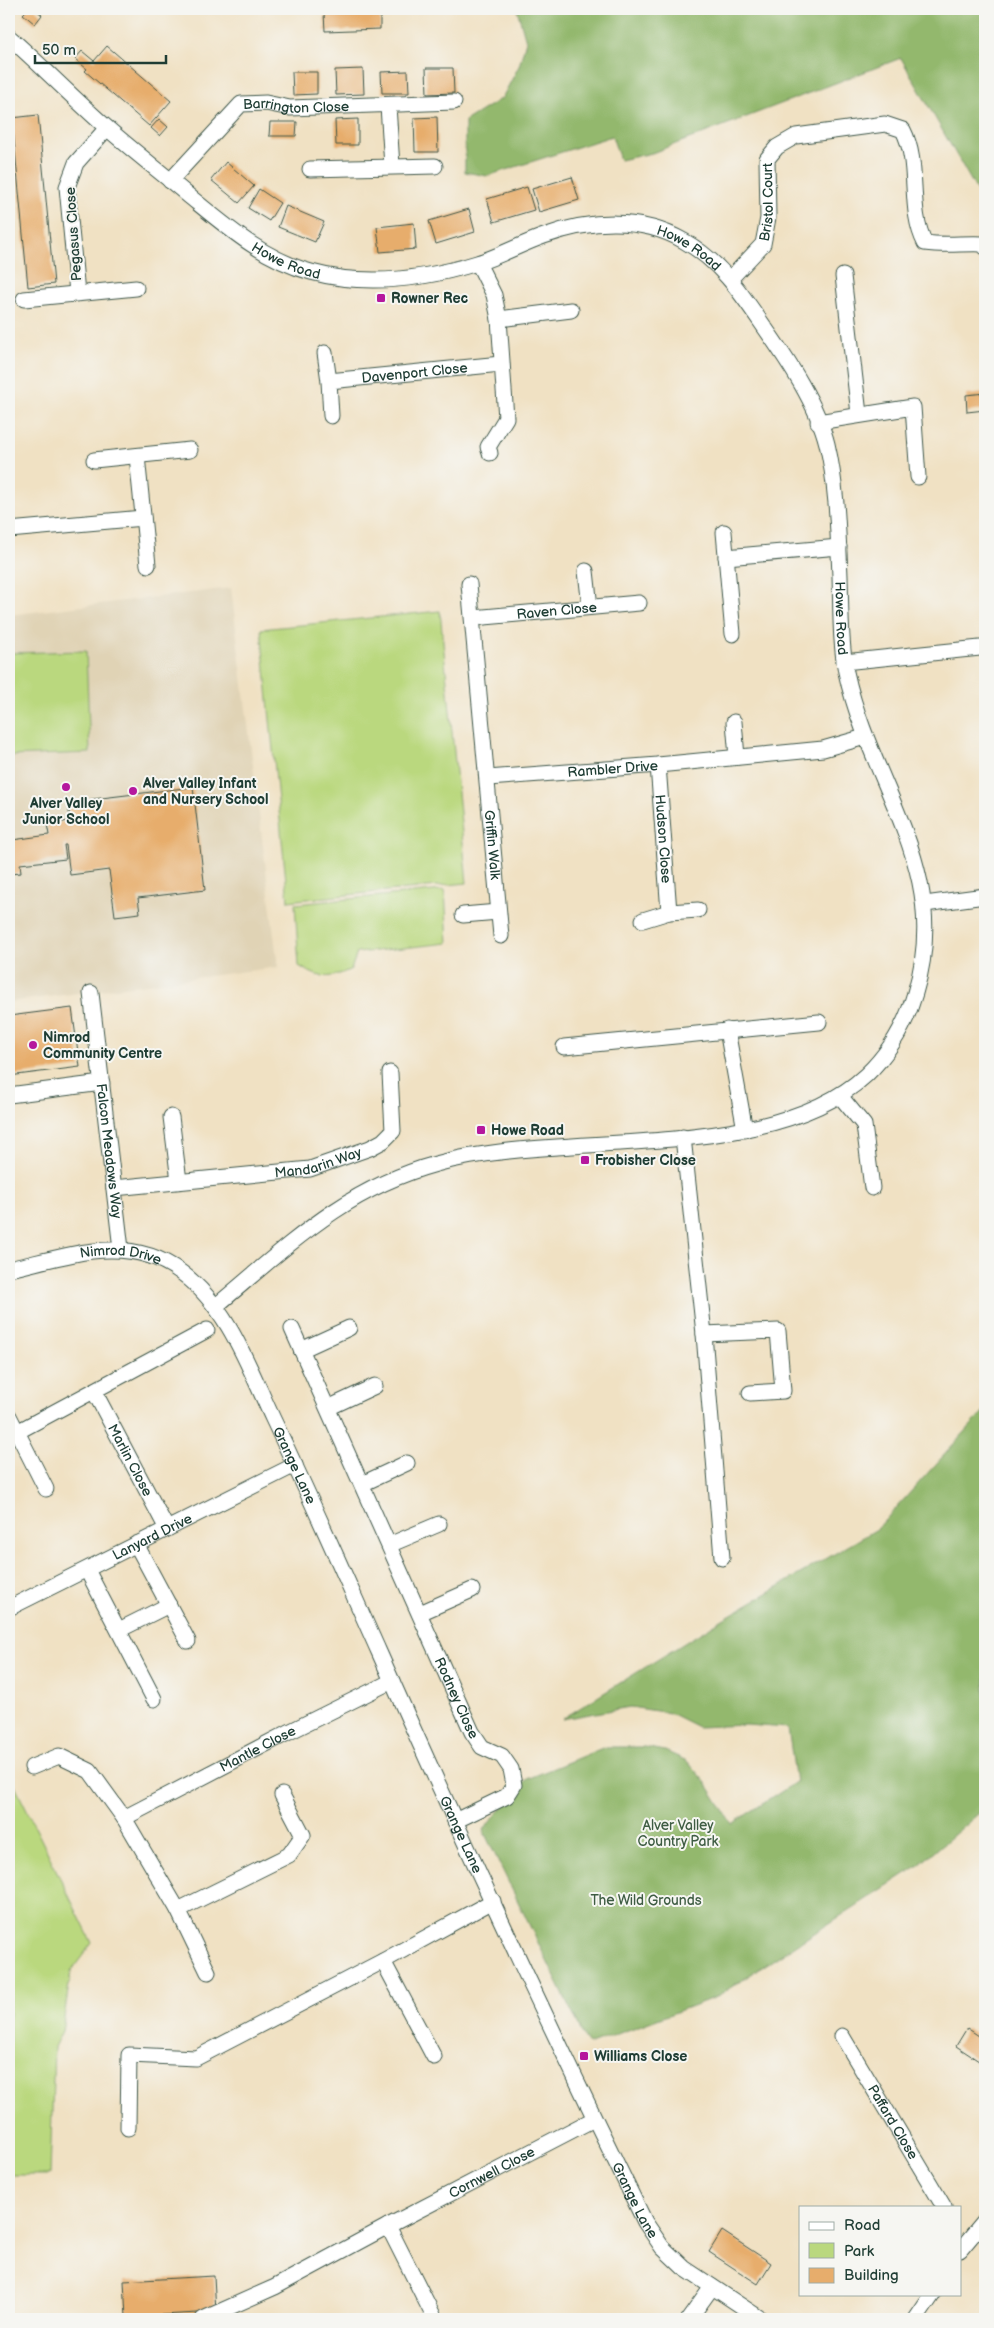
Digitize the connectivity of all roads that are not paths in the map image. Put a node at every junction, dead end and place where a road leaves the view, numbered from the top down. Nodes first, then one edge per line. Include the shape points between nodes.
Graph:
1 (9, 37) edge
2 (454, 102) dead end
3 (388, 106) junction
4 (107, 128) junction
5 (392, 166) junction
6 (435, 166) dead end
7 (310, 169) dead end
8 (170, 181) junction
9 (985, 247) edge
10 (478, 263) junction
11 (843, 276) dead end
12 (731, 278) junction
13 (136, 288) dead end
14 (77, 293) junction
15 (24, 299) dead end
16 (571, 310) dead end
17 (499, 318) junction
18 (325, 353) dead end
19 (501, 364) junction
20 (329, 382) junction
21 (859, 414) junction
22 (331, 416) dead end
23 (818, 422) junction
24 (190, 450) dead end
25 (490, 453) dead end
26 (137, 456) junction
27 (94, 460) dead end
28 (918, 477) dead end
29 (143, 518) junction
30 (9, 530) edge
31 (724, 532) dead end
32 (839, 548) junction
33 (726, 557) junction
34 (148, 565) dead end
35 (586, 571) dead end
36 (469, 584) dead end
37 (639, 603) dead end
38 (590, 608) junction
39 (473, 618) junction
40 (733, 634) dead end
41 (980, 648) dead end
42 (844, 662) junction
43 (734, 722) dead end
44 (865, 737) junction
45 (736, 757) junction
46 (658, 765) junction
47 (488, 778) junction
48 (985, 896) edge
49 (926, 904) junction
50 (698, 910) dead end
51 (498, 912) junction
52 (669, 912) junction
53 (463, 915) dead end
54 (643, 920) dead end
55 (501, 936) dead end
56 (91, 993) dead end
57 (818, 1022) dead end
58 (727, 1030) junction
59 (564, 1047) dead end
60 (390, 1073) dead end
61 (102, 1083) junction
62 (9, 1095) edge
63 (840, 1096) junction
64 (171, 1117) dead end
65 (745, 1130) junction
66 (683, 1137) junction
67 (179, 1181) junction
68 (114, 1188) junction
69 (872, 1188) dead end
70 (121, 1248) junction
71 (9, 1269) edge
72 (216, 1306) junction
73 (350, 1328) dead end
74 (292, 1329) dead end
75 (207, 1330) dead end
76 (704, 1334) junction
77 (302, 1350) junction
78 (375, 1386) dead end
79 (94, 1390) junction
80 (750, 1393) dead end
81 (328, 1408) junction
82 (9, 1416) edge
83 (17, 1432) junction
84 (407, 1463) dead end
85 (295, 1465) junction
86 (362, 1484) junction
87 (46, 1489) dead end
88 (439, 1524) dead end
89 (166, 1529) junction
90 (136, 1544) junction
91 (389, 1545) junction
92 (722, 1558) dead end
93 (87, 1570) junction
94 (472, 1590) dead end
95 (169, 1605) junction
96 (9, 1608) edge
97 (420, 1613) junction
98 (119, 1630) junction
99 (188, 1641) dead end
100 (392, 1681) junction
101 (154, 1698) dead end
102 (32, 1767) dead end
103 (282, 1795) dead end
104 (124, 1818) junction
105 (455, 1821) junction
106 (493, 1902) junction
107 (178, 1910) junction
108 (383, 1961) junction
109 (208, 1972) dead end
110 (842, 2036) dead end
111 (434, 2057) dead end
112 (594, 2119) junction
113 (128, 2128) dead end
114 (943, 2206) edge
115 (985, 2220) edge
116 (388, 2226) junction
117 (962, 2241) edge
118 (712, 2287) junction
119 (932, 2296) edge
120 (203, 2319) edge
121 (435, 2319) edge
122 (689, 2319) edge
123 (760, 2319) edge
124 (916, 2319) edge

1 - 4 street, Howe Road
2 - 3 street, Barrington Close
3 - 5 street
3 - 8 street, Barrington Close via 290,108 266,103 241,104
4 - 8 street, Howe Road
4 - 14 street, Pegasus Close via 76,163 67,187
5 - 6 street
5 - 7 street
8 - 10 street, Howe Road via 246,242 271,257 305,270 345,280 377,281 416,277
9 - 12 street, Bristol Court via 983,244 941,246 925,242 918,229 911,145 903,130 885,124 796,136 777,147 767,159 768,218 763,244
10 - 12 street, Howe Road via 548,235 584,226 623,223 654,228 682,239
10 - 17 street via 494,295
11 - 21 street
12 - 23 street, Howe Road via 795,372
13 - 14 street, Pegasus Close
14 - 15 street, Pegasus Close
16 - 17 street
17 - 19 street
18 - 20 street
19 - 20 street, Davenport Close
19 - 25 street via 506,418 488,447
20 - 22 street
21 - 23 street
21 - 28 street via 913,406
23 - 32 street, Howe Road via 826,440
24 - 26 street
26 - 27 street
26 - 29 street
29 - 30 street
29 - 34 street
31 - 33 street
32 - 33 street
32 - 42 street, Howe Road
33 - 40 street
35 - 38 street
36 - 39 street
37 - 38 street, Raven Close
38 - 39 street, Raven Close
39 - 47 street
41 - 42 street
42 - 44 street, Howe Road
43 - 45 street
44 - 45 street, Rambler Drive via 823,749
44 - 49 street, Howe Road via 907,837
45 - 46 street, Rambler Drive
46 - 47 street, Rambler Drive
46 - 52 street, Hudson Close
47 - 51 street, Griffin Walk
48 - 49 street
49 - 63 street, Howe Road via 926,946 910,1011 891,1045 868,1073
50 - 52 street
51 - 53 street
51 - 55 street, Griffin Walk
52 - 54 street
56 - 61 street, Falcon Meadows Way
57 - 58 street
58 - 59 street
58 - 65 street
60 - 67 street, Mandarin Way via 393,1131 370,1148 310,1168
61 - 62 street
61 - 68 street, Falcon Meadows Way
63 - 65 street, Howe Road via 794,1116
63 - 69 street via 864,1125
64 - 67 street
65 - 66 street, Howe Road
66 - 72 street, Howe Road via 483,1153 404,1174 345,1202 316,1221
66 - 76 street
67 - 68 street, Mandarin Way
68 - 70 street, Falcon Meadows Way
70 - 71 street, Nimrod Drive
70 - 72 street, Nimrod Drive via 179,1270
72 - 85 street, Grange Lane
73 - 77 street
74 - 77 street, Rodney Close
75 - 79 street
76 - 80 street via 778,1331 784,1390
76 - 92 street
77 - 81 street, Rodney Close
78 - 81 street
79 - 83 street
79 - 89 street, Marlin Close
81 - 86 street, Rodney Close
82 - 83 street
83 - 87 street
84 - 86 street
85 - 89 street, Lanyard Drive
85 - 100 street, Grange Lane
86 - 91 street, Rodney Close
88 - 91 street
89 - 90 street, Lanyard Drive
90 - 93 street, Lanyard Drive
90 - 95 street
91 - 97 street, Rodney Close
93 - 96 street, Lanyard Drive
93 - 98 street
94 - 97 street
95 - 98 street
95 - 99 street
97 - 105 street, Rodney Close via 472,1732 482,1747 502,1756 511,1769 514,1785 507,1796
98 - 101 street
100 - 104 street, Mantle Close via 290,1730
100 - 105 street, Grange Lane
102 - 104 street via 59,1756 90,1771
103 - 107 street via 303,1835 288,1854
104 - 107 street
105 - 106 street, Grange Lane
106 - 108 street
106 - 112 street, Grange Lane
107 - 109 street
108 - 111 street
108 - 113 street via 196,2058 129,2055
110 - 114 street, Paffard Close
112 - 116 street, Cornwell Close
112 - 118 street, Grange Lane via 645,2222 662,2247 684,2268
115 - 117 street
116 - 120 street, Cornwell Close via 275,2287
116 - 121 street
118 - 122 street
118 - 123 street, Grange Lane
119 - 124 street

